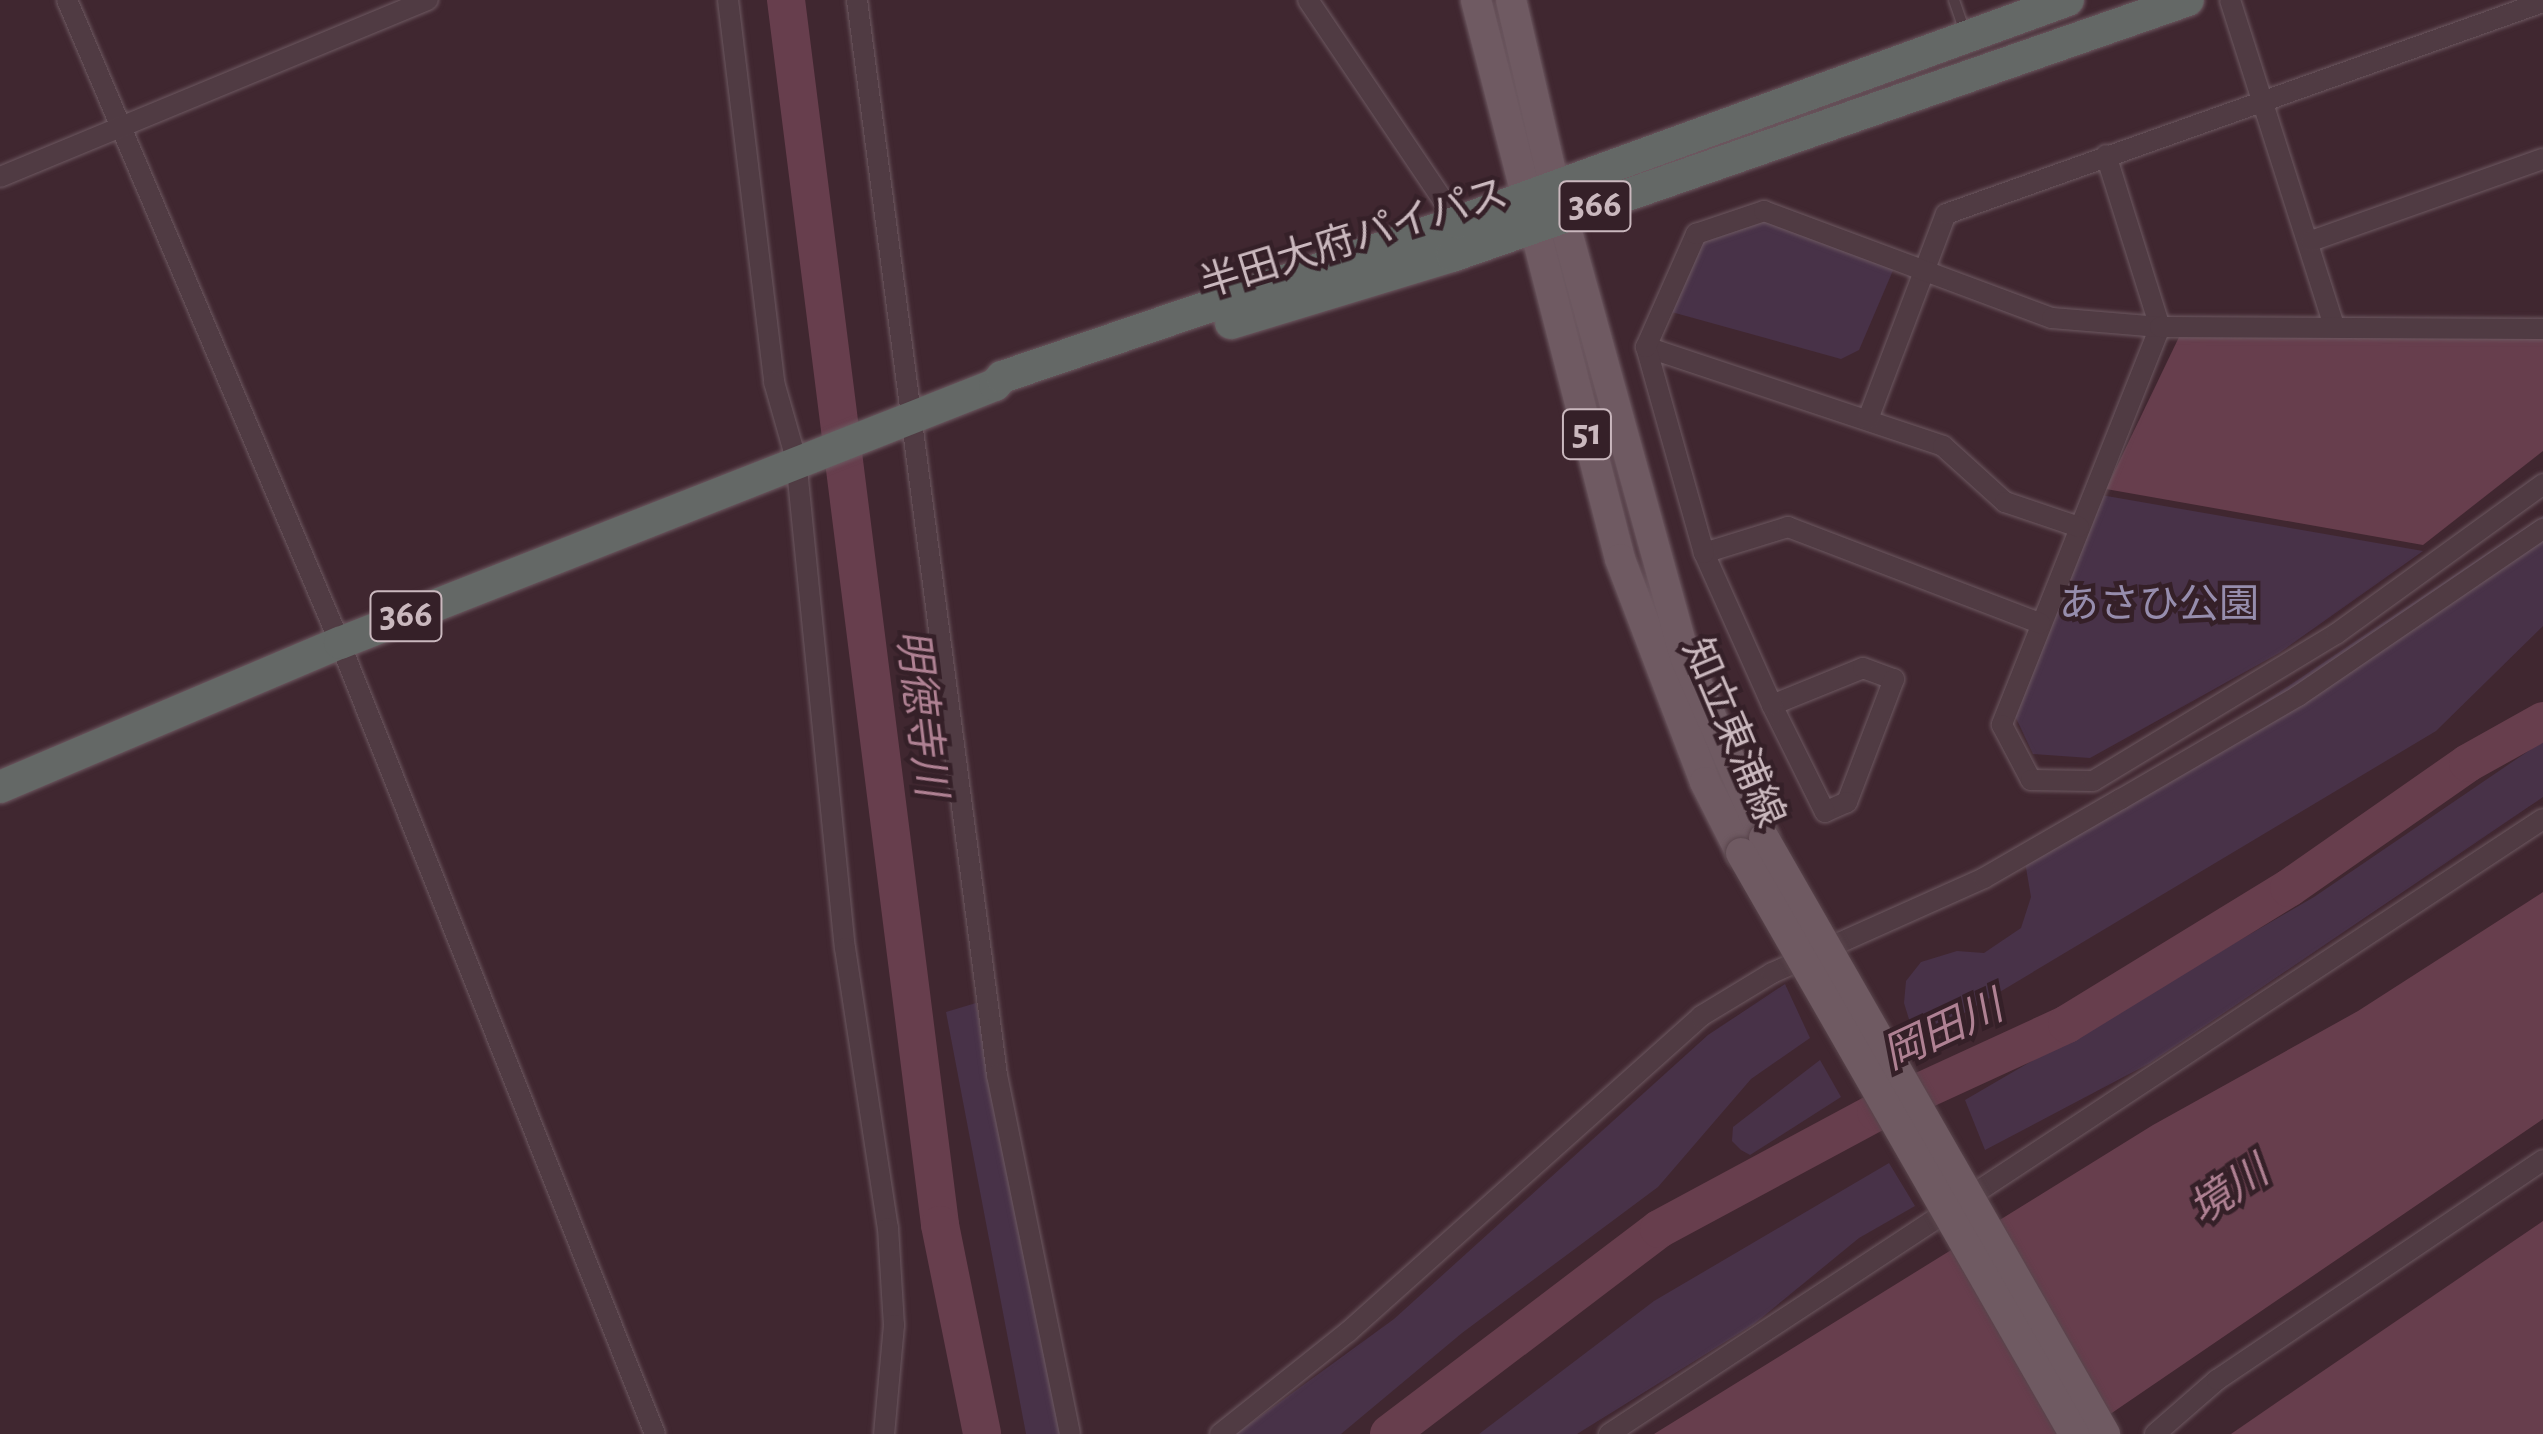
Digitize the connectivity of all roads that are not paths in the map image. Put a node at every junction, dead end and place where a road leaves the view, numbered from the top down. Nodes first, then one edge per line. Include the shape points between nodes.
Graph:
1 (68, 0) edge
2 (428, 0) edge
3 (728, 0) edge
4 (857, 0) edge
5 (1308, 0) edge
6 (1476, 0) edge
7 (1511, 0) edge
8 (1954, 0) edge
9 (2068, 0) edge
10 (2188, 0) edge
11 (2230, 0) edge
12 (2543, 2) edge
13 (1965, 34) junction
14 (2264, 105) junction
15 (123, 125) junction
16 (2106, 155) junction
17 (2543, 159) edge
18 (0, 177) edge
19 (1544, 207) junction
20 (1458, 222) junction
21 (2311, 241) junction
22 (1920, 272) junction
23 (2334, 325) junction
24 (2160, 326) junction
25 (2543, 329) edge
26 (1646, 347) junction
27 (995, 385) junction
28 (1868, 418) junction
29 (896, 422) junction
30 (806, 456) junction
31 (2543, 484) edge
32 (2079, 527) junction
33 (2543, 529) edge
34 (1704, 553) junction
35 (2040, 623) junction
36 (340, 643) junction
37 (1772, 705) junction
38 (0, 787) edge
39 (2543, 819) edge
40 (1752, 846) junction
41 (2543, 1160) edge
42 (654, 1434) edge
43 (884, 1434) edge
44 (1070, 1434) edge
45 (1220, 1434) edge
46 (1609, 1434) edge
47 (2074, 1434) edge
48 (2105, 1434) edge
49 (2155, 1434) edge

1 - 15 street
2 - 15 street
3 - 30 street via 774,382
4 - 29 street
5 - 20 street
6 - 19 main road, 知立東浦線 / 51
7 - 19 main road, 知立東浦線 / 51
8 - 13 lane
9 - 13 highway, 半田大府パイパス / 366
10 - 19 highway, 半田大府パイパス / 366
11 - 14 street
12 - 14 street
13 - 19 highway, 半田大府パイパス / 366
14 - 16 street
14 - 21 street
15 - 18 street
15 - 36 street
16 - 22 street via 1946,214
16 - 24 street
17 - 21 street
19 - 20 highway, 半田大府パイパス / 366
19 - 27 highway, 半田大府パイパス / 366 via 1010,390
19 - 40 main road, 知立東浦線 / 51 via 1685,657
20 - 27 highway, 半田大府パイパス / 366 via 1002,377
21 - 23 street
22 - 24 street via 2052,318
22 - 26 street via 1764,212 1696,234
22 - 28 street
23 - 24 street
23 - 25 street
24 - 32 street
26 - 28 street
26 - 34 street
27 - 29 highway, 半田大府パイパス / 366
28 - 32 street via 1943,446 2005,502
29 - 30 highway, 半田大府パイパス / 366
29 - 44 street via 997,1075
30 - 36 highway, 半田大府パイパス / 366
30 - 43 street via 843,929 888,1228 894,1325
31 - 35 street via 2336,634 2093,781 2031,780 2002,726
32 - 35 street
33 - 45 street via 2298,696 2121,799 1984,878 1772,973 1701,1016 1348,1332
34 - 35 street via 1788,527
34 - 37 street
36 - 38 highway, 半田大府パイパス / 366
36 - 42 street
37 - 37 street via 1863,668 1894,679 1847,802 1825,812
39 - 46 street
40 - 47 main road, 知立東浦線 / 51, bridge
40 - 48 main road, 知立東浦線 / 51, bridge
41 - 49 street via 2217,1380

